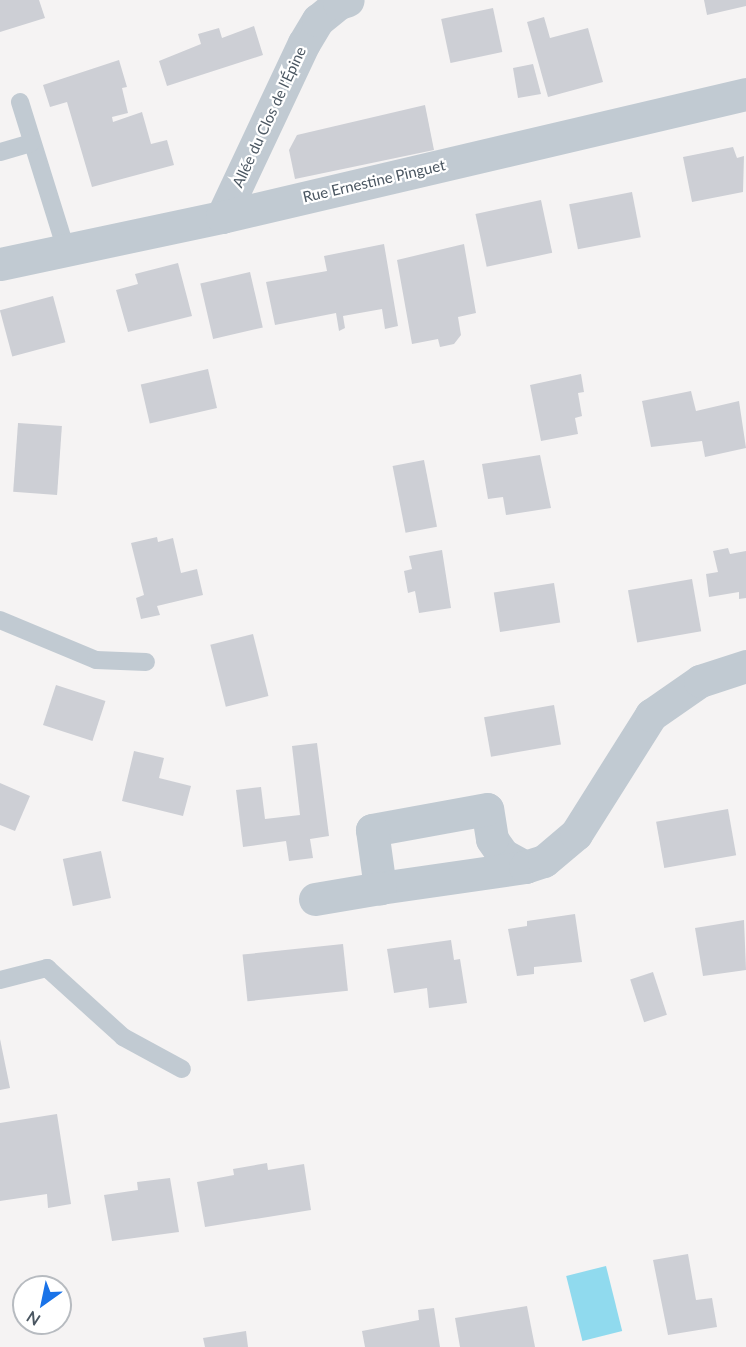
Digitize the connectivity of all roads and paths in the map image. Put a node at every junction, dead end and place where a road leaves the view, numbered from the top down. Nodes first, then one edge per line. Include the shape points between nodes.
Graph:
1 (348, 0) edge
2 (746, 94) edge
3 (20, 102) dead end
4 (32, 144) junction
5 (0, 153) edge
6 (222, 217) junction
7 (66, 250) junction
8 (0, 264) edge
9 (0, 620) edge
10 (146, 662) dead end
11 (746, 666) edge
12 (525, 867) junction
13 (380, 888) junction
14 (315, 899) dead end
15 (0, 980) edge
16 (182, 1069) dead end

1 - 6 street, Allée du Clos de l'Épine via 318,20 304,43
2 - 6 street, Rue Ernestine Pinguet
3 - 4 lane
4 - 5 lane
4 - 7 lane
6 - 7 street, Rue Ernestine Pinguet
7 - 8 street, Rue Ernestine Pinguet
9 - 10 lane via 96,660
11 - 12 street via 700,681 651,715 576,834 544,861
12 - 13 street
12 - 13 street via 503,855 492,839 487,809 372,830
13 - 14 street
15 - 16 lane via 47,968 123,1037

